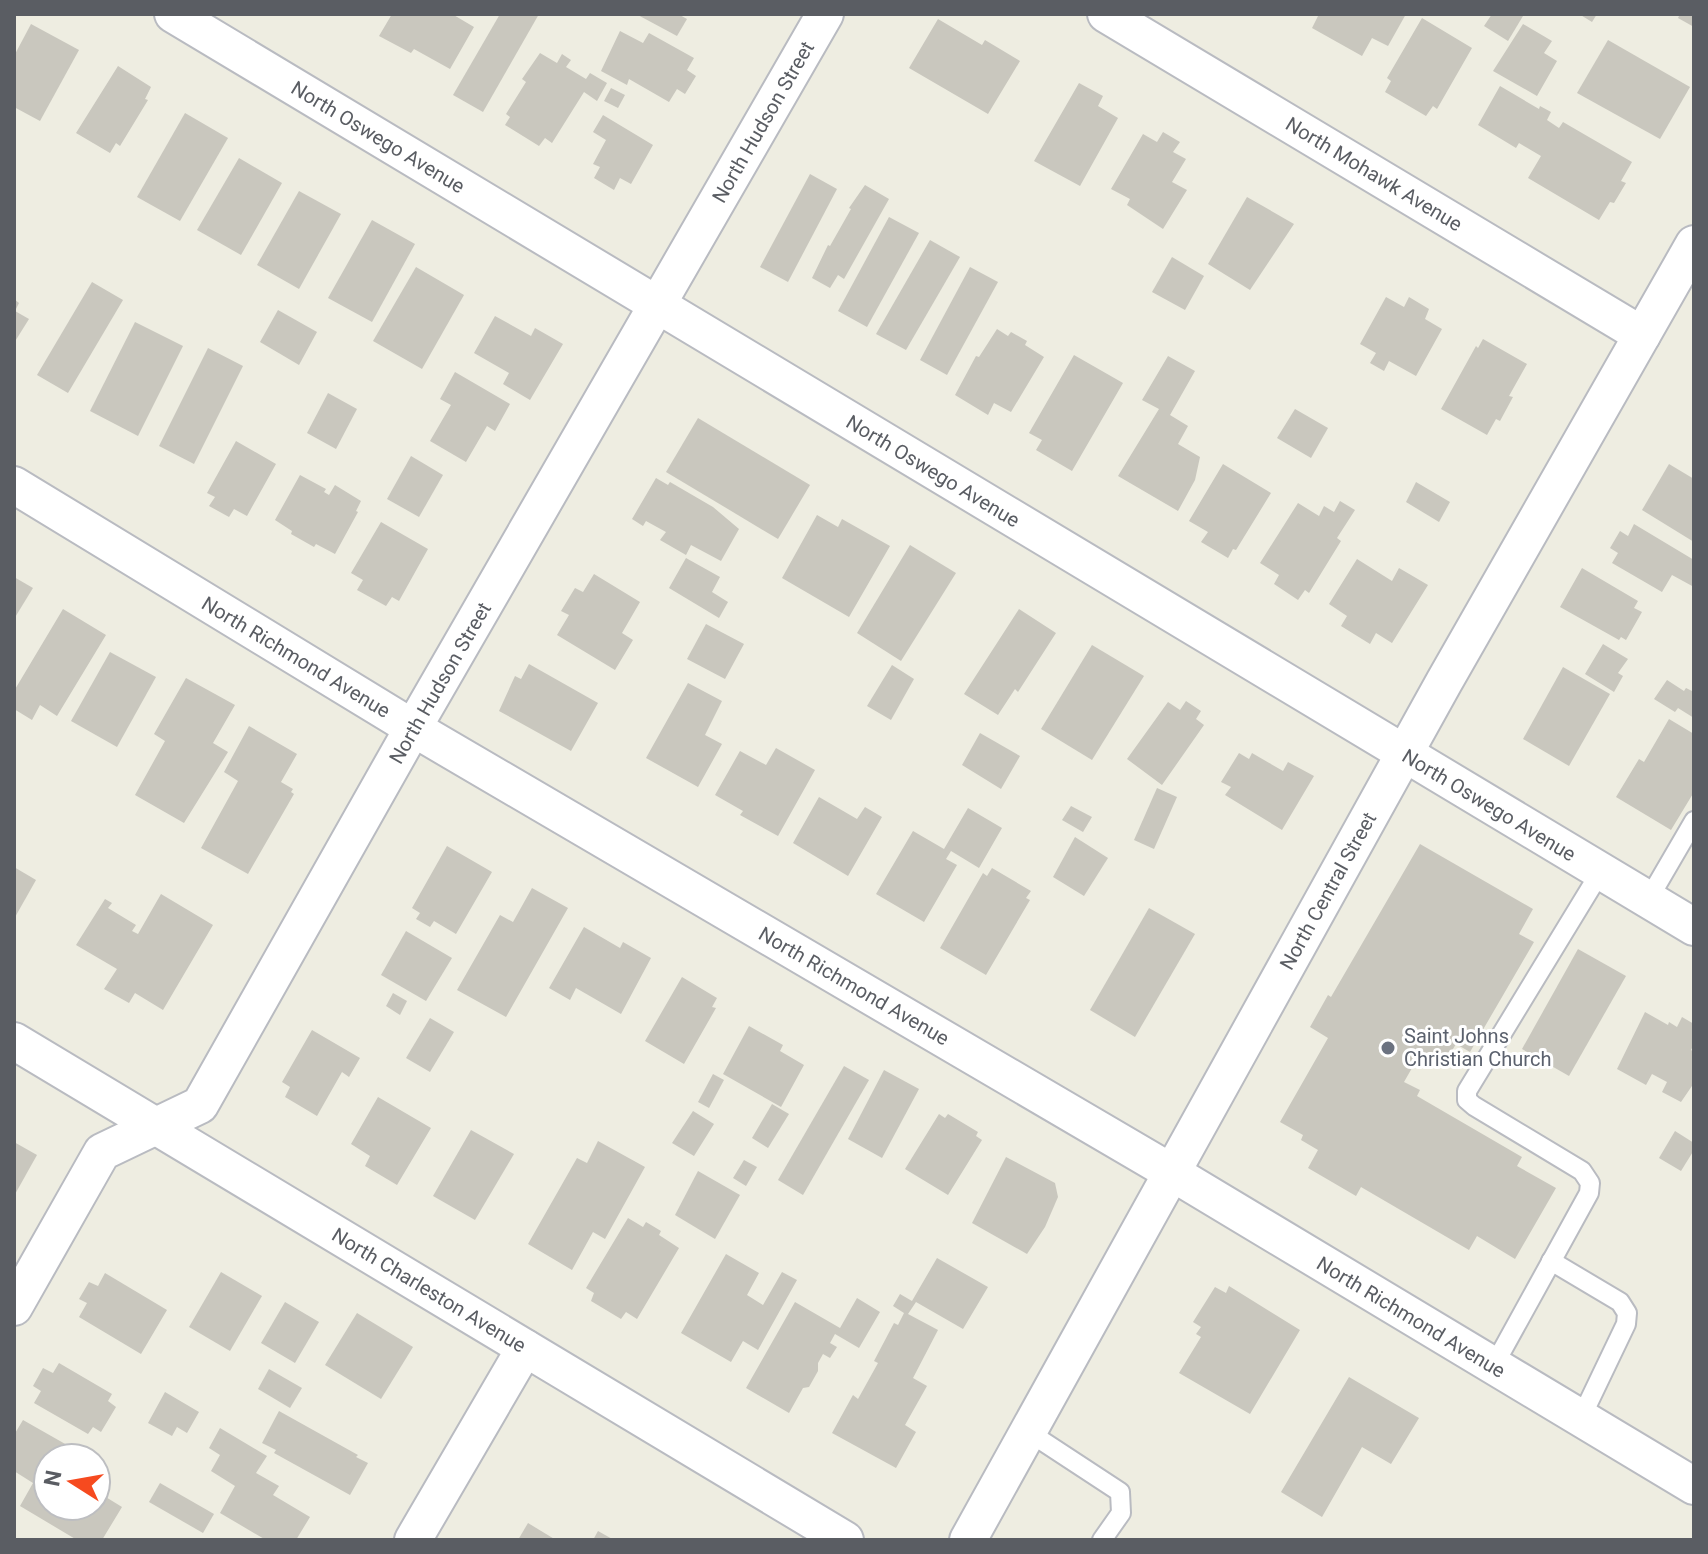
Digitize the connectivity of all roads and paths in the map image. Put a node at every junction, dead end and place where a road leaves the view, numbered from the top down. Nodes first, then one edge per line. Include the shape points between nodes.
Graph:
1 (173, 14) edge
2 (825, 14) edge
3 (1106, 14) edge
4 (1694, 244) edge
5 (658, 306) junction
6 (1642, 335) junction
7 (14, 485) edge
8 (413, 728) junction
9 (1404, 754) junction
10 (1694, 821) edge
11 (1601, 871) junction
12 (1648, 900) junction
13 (1694, 927) edge
14 (14, 1041) edge
15 (156, 1126) junction
16 (1171, 1172) junction
17 (1551, 1261) junction
18 (14, 1307) edge
19 (525, 1348) junction
20 (1493, 1367) junction
21 (1581, 1418) junction
22 (1027, 1431) junction
23 (1694, 1486) edge
24 (976, 1537) edge
25 (413, 1540) edge
26 (845, 1540) edge
27 (1102, 1540) edge

1 - 5 street, North Oswego Avenue
2 - 5 street, North Hudson Street
3 - 6 street, North Mohawk Avenue
4 - 6 street, North Central Street
5 - 8 street, North Hudson Street
5 - 9 street, North Oswego Avenue
6 - 9 street, North Central Street
7 - 8 street, North Richmond Avenue
8 - 15 street, North Hudson Street via 200,1105
8 - 16 street, North Richmond Avenue
9 - 11 street, North Oswego Avenue
9 - 16 street, North Central Street
10 - 12 lane
11 - 12 street, North Oswego Avenue
11 - 17 lane via 1467,1091 1474,1106 1582,1171 1590,1183
12 - 13 street, North Oswego Avenue
14 - 15 street, North Charleston Avenue
15 - 18 street, North Hudson Street via 102,1152
15 - 19 street, North Charleston Avenue
16 - 20 street, North Richmond Avenue
16 - 22 street, North Central Street
17 - 20 lane
17 - 21 lane via 1620,1302 1627,1313
19 - 25 street
19 - 26 street, North Charleston Avenue
20 - 21 street, North Richmond Avenue
21 - 23 street, North Richmond Avenue
22 - 24 street, North Central Street
22 - 27 lane via 1120,1492 1121,1513

